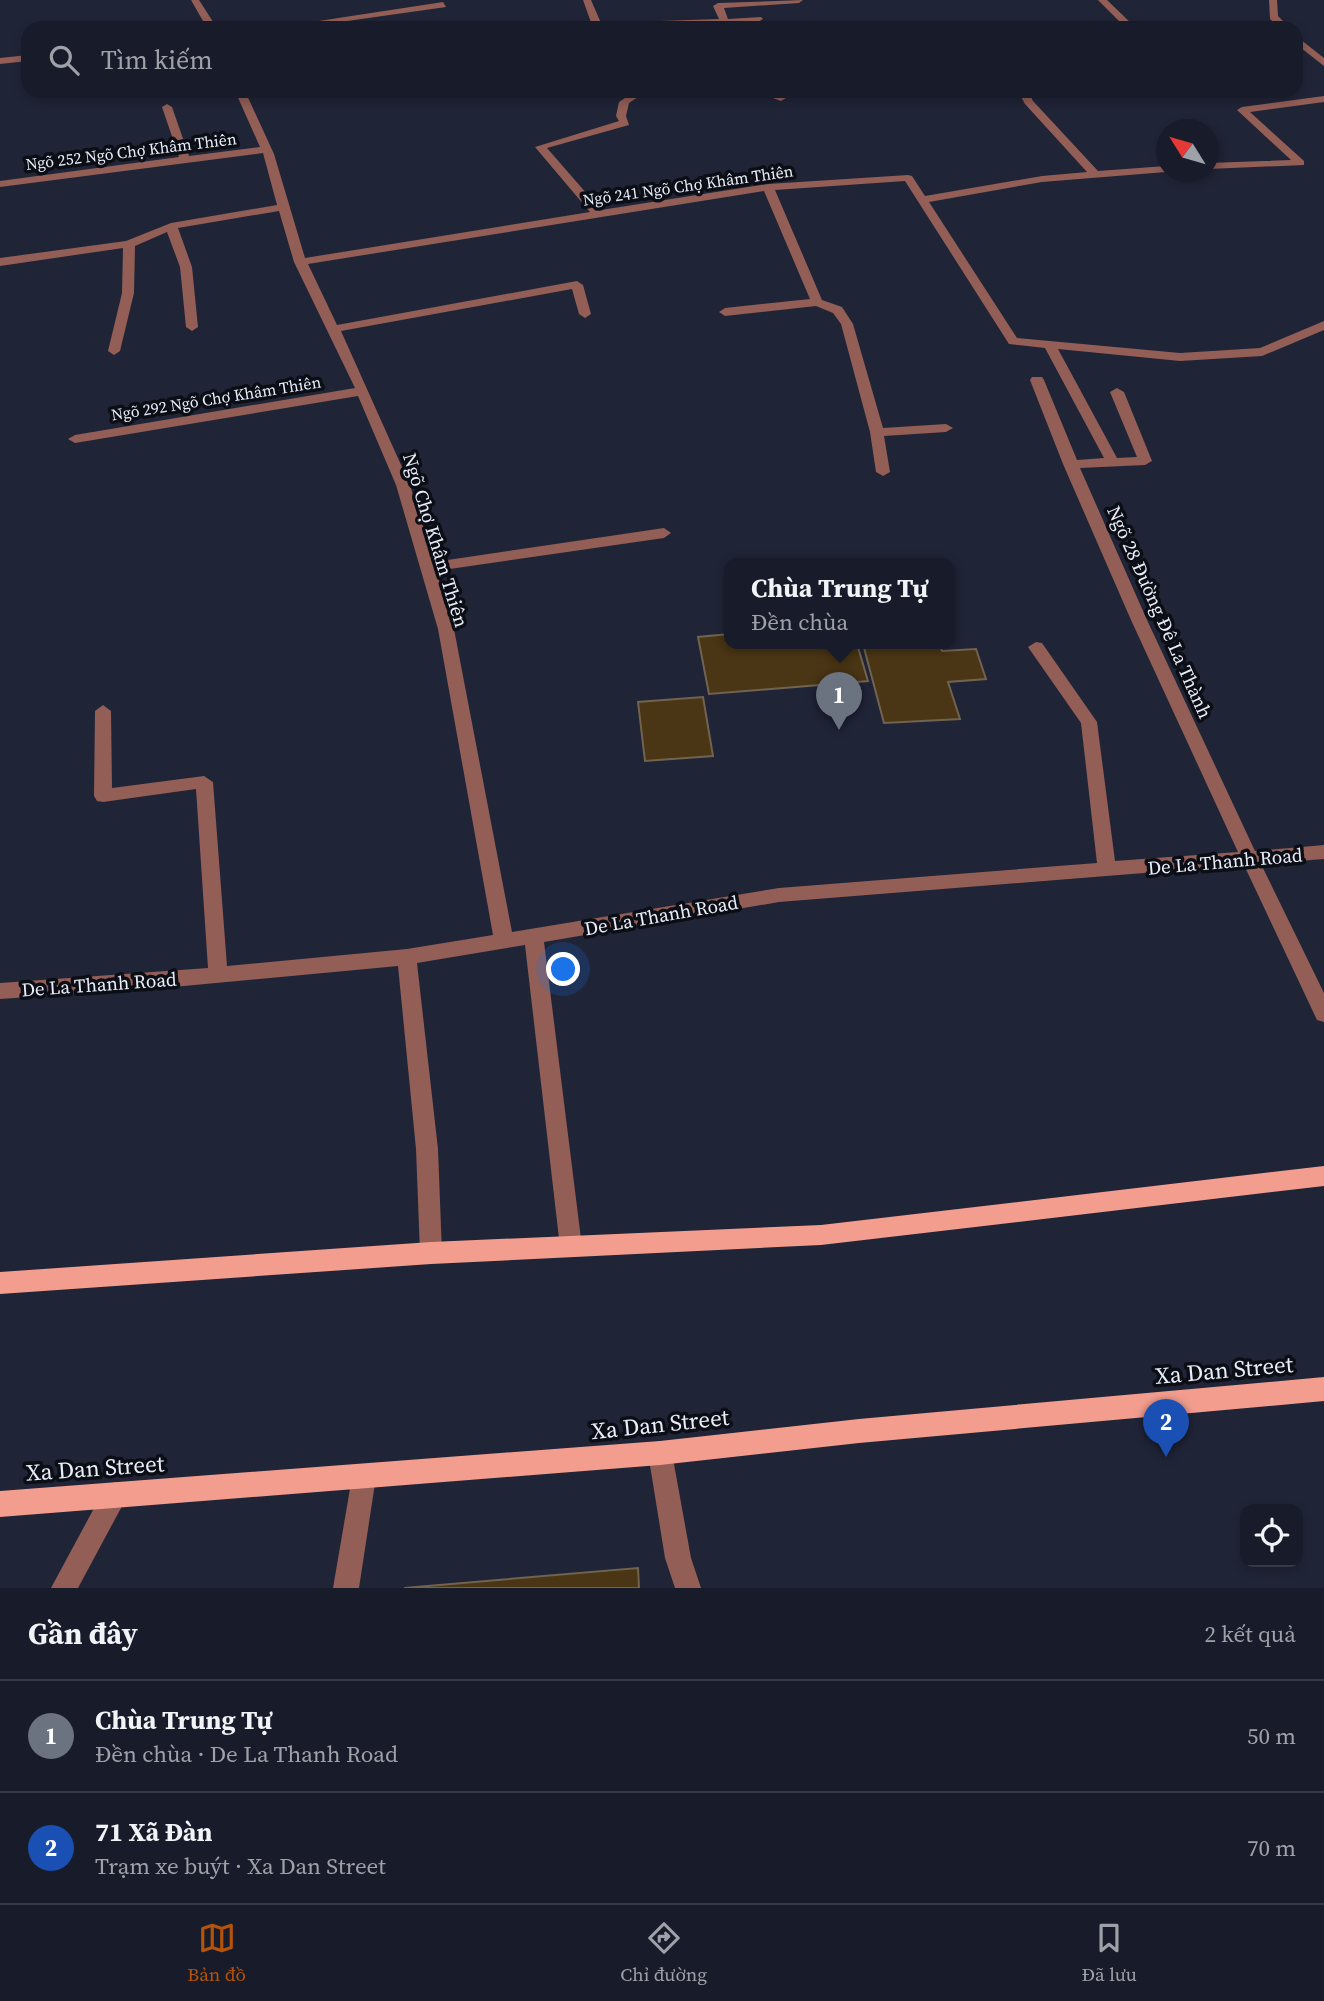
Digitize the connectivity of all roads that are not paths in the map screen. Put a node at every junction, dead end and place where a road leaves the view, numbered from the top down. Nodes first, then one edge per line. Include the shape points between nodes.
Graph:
1 (195, 0) edge
2 (587, 0) edge
3 (799, 0) edge
4 (1102, 0) edge
5 (1273, 0) edge
6 (443, 5) dead end
7 (758, 19) dead end
8 (208, 21) edge
9 (328, 21) edge
10 (596, 21) edge
11 (725, 21) edge
12 (736, 21) edge
13 (1123, 21) edge
14 (1277, 21) edge
15 (1303, 45) edge
16 (21, 59) edge
17 (1322, 60) edge
18 (0, 61) edge
19 (243, 98) edge
20 (631, 98) edge
21 (1027, 98) edge
22 (1324, 99) edge
23 (167, 107) dead end
24 (266, 149) junction
25 (185, 159) junction
26 (1219, 166) edge
27 (1156, 170) edge
28 (1096, 175) junction
29 (0, 184) edge
30 (768, 187) junction
31 (922, 200) junction
32 (285, 207) junction
33 (598, 214) junction
34 (171, 226) junction
35 (129, 244) junction
36 (0, 262) edge
37 (300, 262) junction
38 (817, 302) junction
39 (725, 312) dead end
40 (585, 314) dead end
41 (1324, 325) edge
42 (192, 327) dead end
43 (333, 329) junction
44 (1050, 346) junction
45 (114, 351) dead end
46 (1037, 380) dead end
47 (363, 391) junction
48 (1117, 392) dead end
49 (946, 428) dead end
50 (877, 432) junction
51 (75, 439) dead end
52 (1113, 463) junction
53 (1070, 464) junction
54 (883, 472) dead end
55 (664, 533) dead end
56 (428, 568) junction
57 (1036, 647) dead end
58 (103, 711) dead end
59 (1324, 852) edge
60 (1250, 860) junction
61 (1107, 870) junction
62 (534, 937) junction
63 (504, 942) junction
64 (407, 957) junction
65 (218, 975) junction
66 (0, 991) edge
67 (1324, 1014) edge
68 (1324, 1176) edge
69 (571, 1247) junction
70 (431, 1253) junction
71 (0, 1283) edge
72 (1324, 1389) edge
73 (660, 1453) junction
74 (364, 1477) junction
75 (115, 1494) junction
76 (0, 1504) edge
77 (64, 1588) edge
78 (346, 1588) edge
79 (688, 1588) edge

1 - 8 street
2 - 10 street
3 - 11 street via 718,6
4 - 13 street
5 - 14 street
6 - 9 street
7 - 12 street
15 - 17 street
16 - 18 street
19 - 24 street, Ngõ Chợ Khâm Thiên
20 - 33 street via 624,102 621,116 625,123 540,147
21 - 28 street
22 - 26 street via 1242,110 1300,163
23 - 25 street
24 - 25 street, Ngõ 252 Ngõ Chợ Khâm Thiên
24 - 32 street, Ngõ Chợ Khâm Thiên
25 - 29 street, Ngõ 252 Ngõ Chợ Khâm Thiên
27 - 28 street
28 - 31 street via 1042,179
30 - 31 street, Ngõ 241 Ngõ Chợ Khâm Thiên via 908,178
30 - 33 street, Ngõ 241 Ngõ Chợ Khâm Thiên
30 - 38 street
31 - 44 street, Ngõ 241 Ngõ Chợ Khâm Thiên via 1013,341
32 - 34 street
32 - 37 street, Ngõ Chợ Khâm Thiên
33 - 37 street, Ngõ 241 Ngõ Chợ Khâm Thiên
34 - 35 street
34 - 42 street via 186,267
35 - 36 street
35 - 45 street via 128,293
37 - 43 street, Ngõ Chợ Khâm Thiên
38 - 39 street
38 - 50 street via 838,310 848,324
40 - 43 street via 577,285
41 - 44 street, Ngõ 241 Ngõ Chợ Khâm Thiên via 1262,352 1180,357
43 - 47 street, Ngõ Chợ Khâm Thiên
44 - 52 street
46 - 53 street, Ngõ 28 Đường Đê La Thành
47 - 51 street, Ngõ 292 Ngõ Chợ Khâm Thiên
47 - 56 street, Ngõ Chợ Khâm Thiên via 403,485
48 - 52 street via 1145,461
49 - 50 street
50 - 54 street
52 - 53 street
53 - 60 street, Ngõ 28 Đường Đê La Thành
55 - 56 street
56 - 63 street, Ngõ Chợ Khâm Thiên via 446,629
57 - 61 street via 1089,722
58 - 65 street via 103,796 204,782
59 - 60 street, De La Thanh Road
60 - 61 street, De La Thanh Road
60 - 67 street, Ngõ 28 Đường Đê La Thành
61 - 62 street, De La Thanh Road via 779,895
62 - 63 street, De La Thanh Road
62 - 69 street
63 - 64 street, De La Thanh Road
64 - 65 street, De La Thanh Road
64 - 70 street via 427,1149
65 - 66 street, De La Thanh Road
68 - 69 main road via 821,1235
69 - 70 main road
70 - 71 main road
72 - 73 main road, Xa Dan Street
73 - 74 main road, Xa Dan Street
73 - 79 street via 678,1558
74 - 75 main road, Xa Dan Street
74 - 78 street
75 - 76 main road, Xa Dan Street
75 - 77 street

